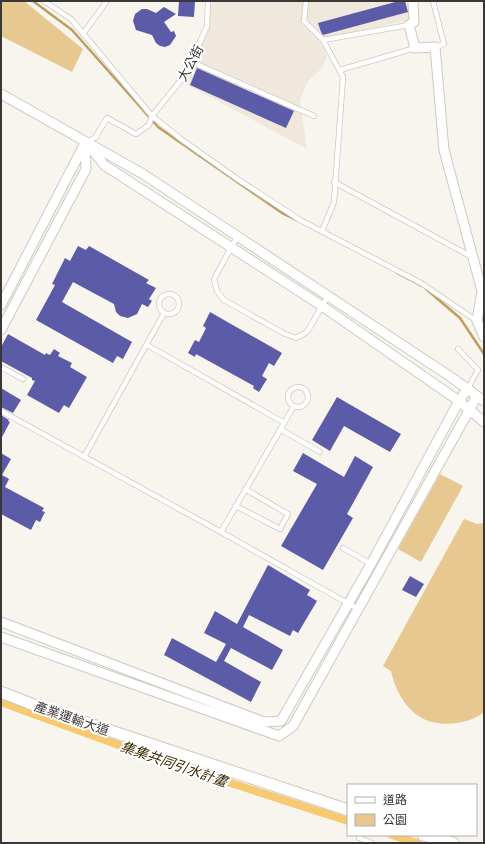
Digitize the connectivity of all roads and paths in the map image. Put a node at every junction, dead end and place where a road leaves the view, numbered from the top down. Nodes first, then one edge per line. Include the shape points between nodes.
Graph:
1 (44, 1) edge
2 (107, 1) edge
3 (208, 1) edge
4 (306, 1) edge
5 (414, 1) edge
6 (433, 1) edge
7 (409, 25) junction
8 (83, 34) junction
9 (323, 40) junction
10 (435, 47) junction
11 (415, 48) junction
12 (192, 62) junction
13 (340, 70) junction
14 (1, 94) edge
15 (152, 116) junction
16 (314, 116) dead end
17 (86, 142) junction
18 (334, 182) junction
19 (322, 231) junction
20 (238, 235) junction
21 (231, 247) junction
22 (473, 258) junction
23 (483, 290) edge
24 (328, 296) junction
25 (1, 305) edge
26 (322, 306) junction
27 (164, 313) junction
28 (477, 321) junction
29 (1, 330) edge
30 (484, 337) edge
31 (147, 345) junction
32 (458, 349) dead end
33 (1, 367) edge
34 (23, 379) dead end
35 (468, 388) junction
36 (481, 399) edge
37 (459, 401) junction
38 (294, 406) junction
39 (469, 410) junction
40 (1, 411) edge
41 (283, 422) junction
42 (484, 422) edge
43 (280, 429) junction
44 (320, 452) dead end
45 (84, 457) junction
46 (245, 489) junction
47 (236, 506) junction
48 (221, 532) junction
49 (343, 548) dead end
50 (371, 564) junction
51 (349, 603) junction
52 (358, 609) junction
53 (1, 622) edge
54 (27, 632) junction
55 (1, 637) edge
56 (24, 646) junction
57 (109, 663) junction
58 (106, 674) junction
59 (1, 692) edge
60 (347, 810) edge
61 (360, 836) edge
62 (427, 836) edge
63 (372, 843) edge
64 (453, 843) edge

1 - 8 lane via 71,20
2 - 8 lane
3 - 12 lane, 大公街 via 207,26
4 - 9 lane via 304,21
5 - 7 street via 414,22
6 - 10 lane via 444,44
7 - 9 lane
7 - 11 street
8 - 15 lane
9 - 13 lane
10 - 11 street
10 - 22 street via 444,150
11 - 13 lane
12 - 15 lane, 大公街 via 186,74
12 - 16 lane
13 - 18 lane via 343,77
14 - 17 street
15 - 17 lane, 大公街 via 149,124 136,134 107,118 95,138
15 - 19 lane via 236,178 300,220
17 - 20 street via 143,174
17 - 21 street via 104,165
17 - 25 street
17 - 29 street via 86,169
18 - 19 lane via 334,202
18 - 22 lane
19 - 28 lane via 421,283
20 - 21 lane
20 - 24 street
21 - 26 street
21 - 26 lane via 214,279 216,291 224,300 296,338 307,332
22 - 23 street
23 - 28 street
24 - 26 lane
24 - 35 street
26 - 37 street
27 - 27 lane via 171,314 177,311 180,304 177,297 164,294 160,300 160,307
27 - 31 lane
28 - 30 street
31 - 41 lane
31 - 45 lane
32 - 35 lane via 478,370
33 - 34 lane
35 - 36 street
35 - 37 street
36 - 39 street
37 - 39 street
37 - 50 street
38 - 38 lane via 300,408 306,404 309,397 306,390 300,386 292,387 288,393 288,400
38 - 41 lane
39 - 42 street
39 - 52 street
40 - 45 lane
41 - 43 lane
43 - 44 lane
43 - 46 lane
45 - 48 lane
46 - 47 lane
46 - 47 lane via 288,514 280,529
47 - 48 lane
48 - 51 lane
49 - 50 lane
50 - 51 street
51 - 52 lane
51 - 57 street via 281,721 264,722
52 - 58 street via 293,726 279,736
53 - 54 street
54 - 56 street
54 - 57 street
55 - 56 street
56 - 58 street
57 - 58 street
59 - 60 street, 產業運輸大道
61 - 63 lane via 359,838
62 - 64 street

